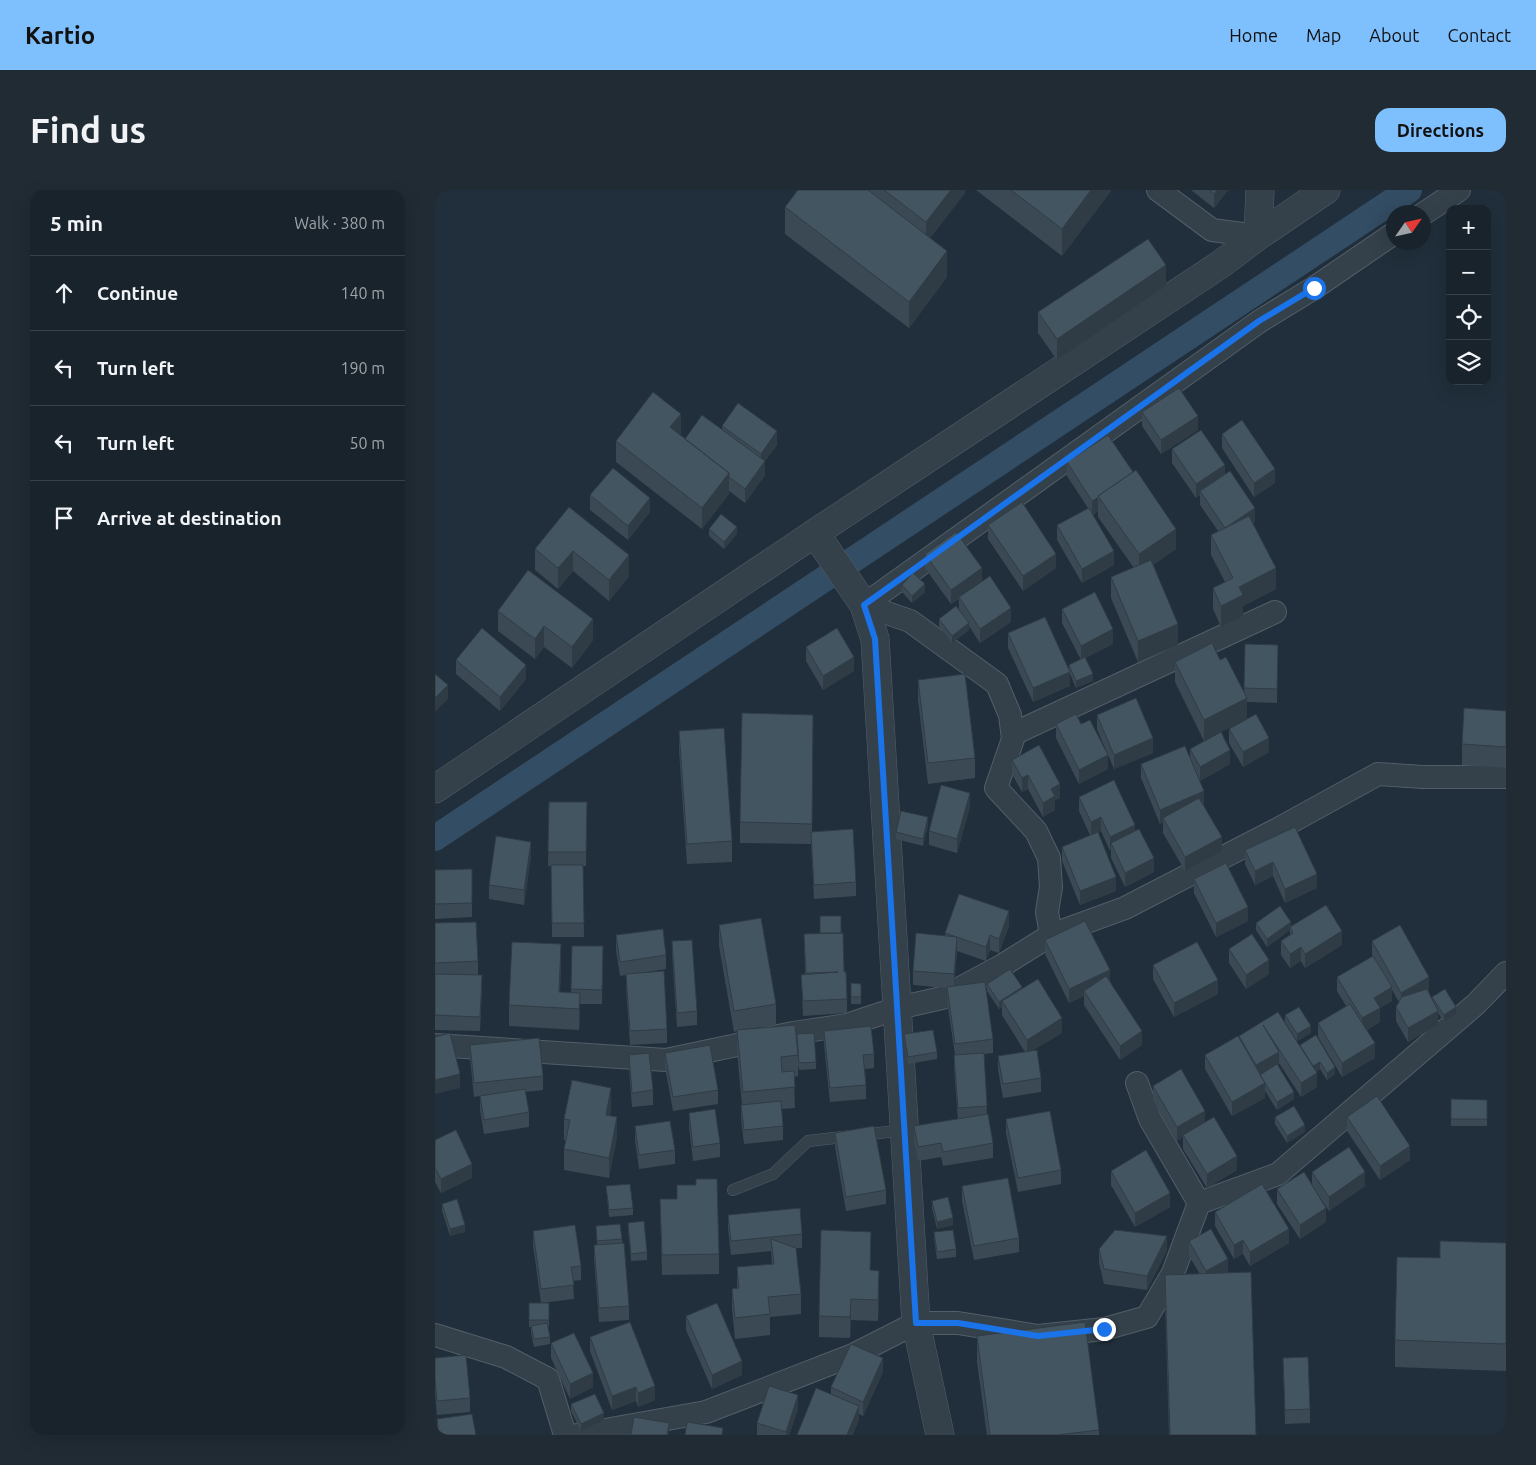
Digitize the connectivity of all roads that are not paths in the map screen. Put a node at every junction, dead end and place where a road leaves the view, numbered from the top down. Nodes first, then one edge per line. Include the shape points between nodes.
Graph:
1 (1158, 190) edge
2 (1260, 190) edge
3 (1326, 190) edge
4 (1459, 190) edge
5 (1431, 209) edge
6 (1258, 236) junction
7 (1386, 239) edge
8 (815, 533) junction
9 (864, 605) junction
10 (1275, 612) dead end
11 (1013, 734) junction
12 (1506, 777) edge
13 (435, 789) edge
14 (1051, 935) junction
15 (1506, 973) edge
16 (897, 1008) junction
17 (435, 1045) edge
18 (1137, 1083) dead end
19 (905, 1130) junction
20 (733, 1190) dead end
21 (1199, 1203) junction
22 (916, 1323) junction
23 (435, 1335) edge
24 (565, 1435) edge
25 (577, 1435) edge
26 (940, 1435) edge

1 - 6 street via 1212,230
2 - 6 street
3 - 6 street
4 - 5 street
6 - 8 street via 1221,264
7 - 9 street via 1259,321
8 - 9 street
8 - 13 street
9 - 11 street via 910,621 997,684 1010,715
9 - 16 street via 875,639
10 - 11 street
11 - 14 street via 996,788 1036,831 1049,858 1051,887 1047,912
12 - 14 street via 1378,774 1125,908
14 - 16 street via 942,998
15 - 21 street via 1476,1004 1277,1174
16 - 17 street via 847,1024 666,1060
16 - 19 street
18 - 21 street via 1150,1119
19 - 20 lane via 808,1141 773,1174
19 - 22 street
21 - 22 street via 1173,1273 1147,1317 1104,1329 1038,1336 958,1323
22 - 25 street via 853,1355 706,1412
22 - 26 street
23 - 24 street via 506,1357 548,1379

